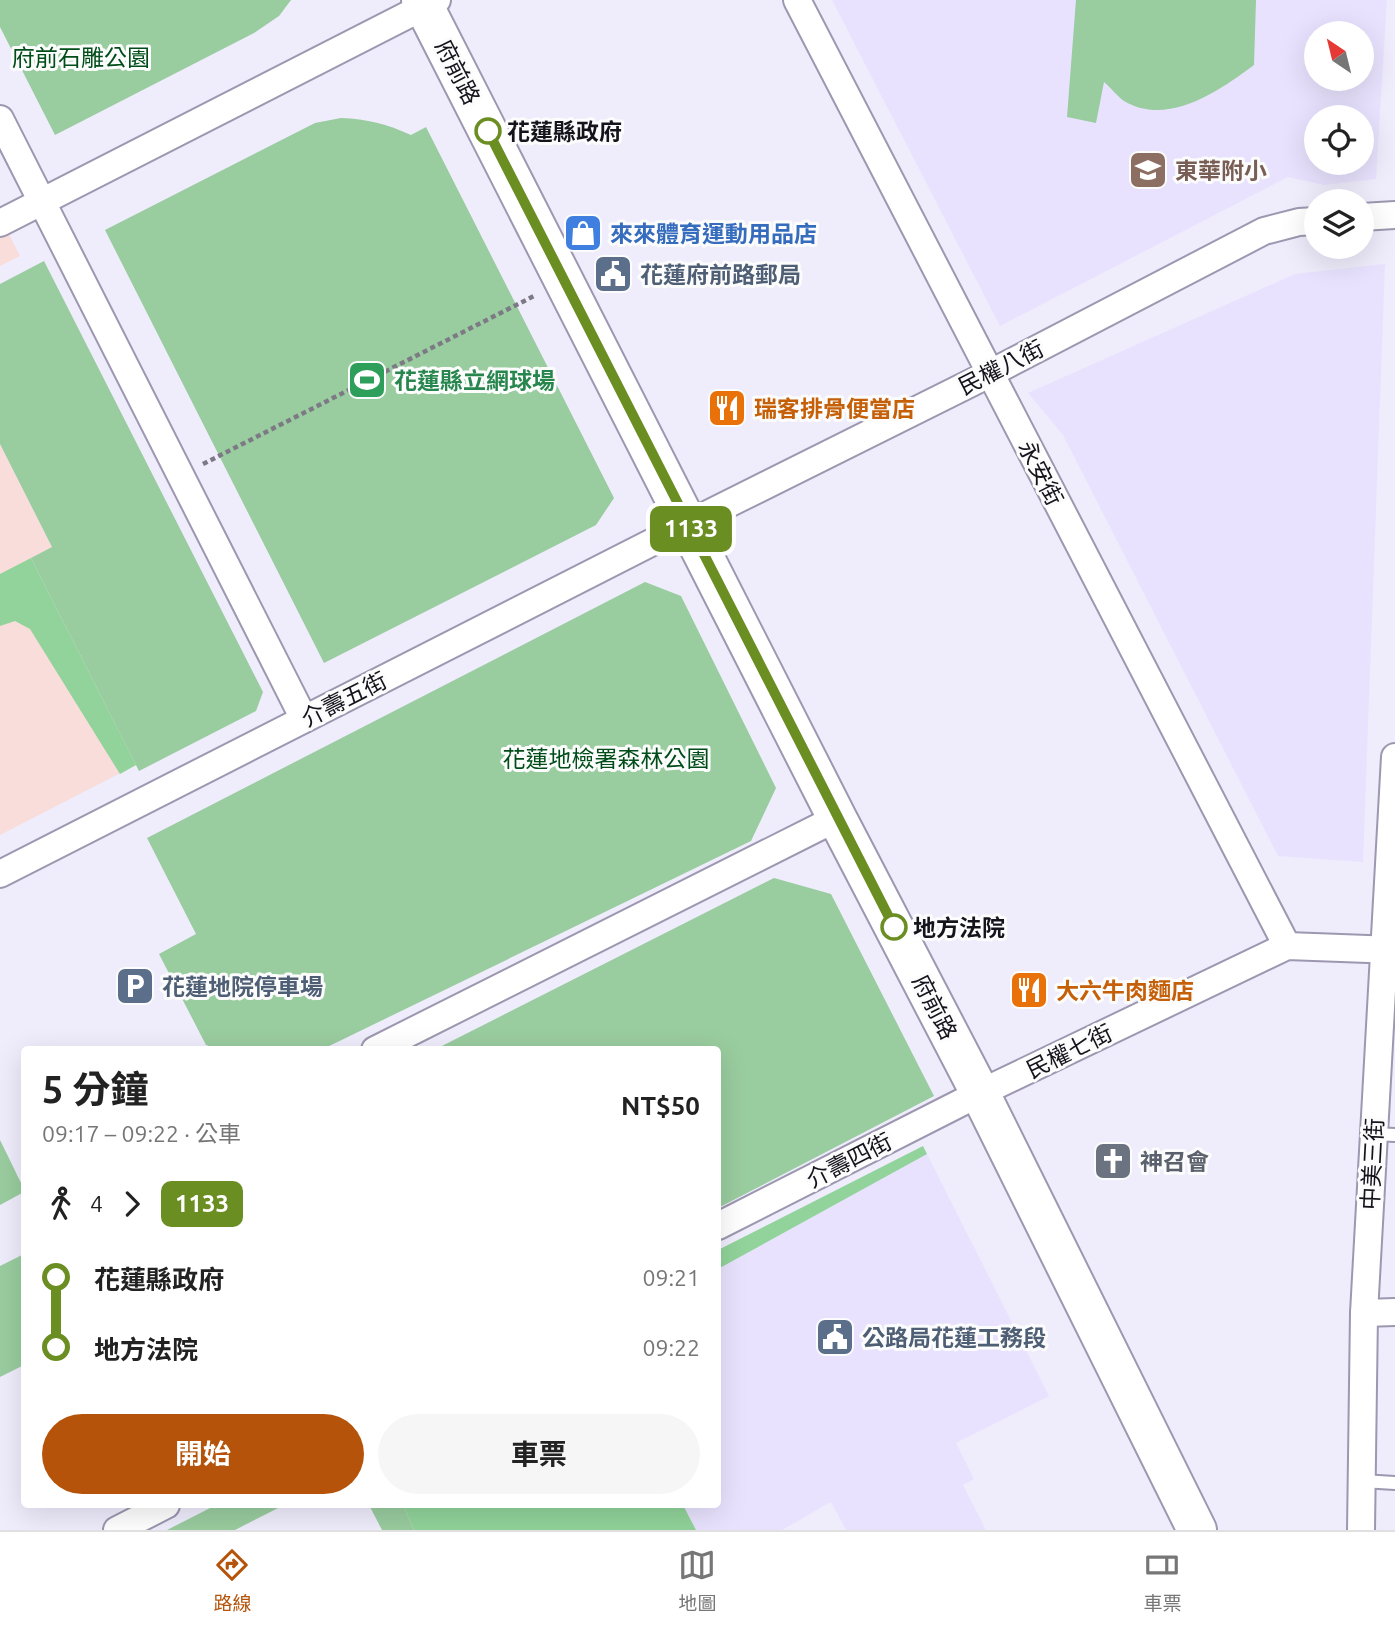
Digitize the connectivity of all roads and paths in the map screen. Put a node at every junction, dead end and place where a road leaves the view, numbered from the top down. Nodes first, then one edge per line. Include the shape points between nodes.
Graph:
1 (797, 0) edge
2 (428, 2) edge
3 (0, 119) edge
4 (42, 201) junction
5 (1395, 215) edge
6 (1374, 216) edge
7 (1304, 221) edge
8 (0, 223) edge
9 (564, 280) junction
10 (989, 374) junction
11 (181, 475) junction
12 (688, 524) junction
13 (304, 719) junction
14 (1395, 757) edge
15 (837, 818) junction
16 (0, 874) edge
17 (1287, 946) junction
18 (1390, 950) edge
19 (383, 1046) edge
20 (980, 1093) junction
21 (1384, 1135) edge
22 (721, 1224) edge
23 (1364, 1312) junction
24 (1395, 1312) edge
25 (1362, 1481) junction
26 (1395, 1483) edge
27 (160, 1508) edge
28 (117, 1530) edge
29 (1197, 1530) edge
30 (1361, 1530) edge

1 - 10 street, 永安街
2 - 4 street
2 - 9 main road, 府前路
3 - 4 street
4 - 8 street
4 - 11 street
5 - 6 street
7 - 10 street, 民權八街 via 1264,231
9 - 11 path
9 - 12 main road, 府前路
10 - 12 street, 民權八街
10 - 17 street, 永安街
11 - 13 street
12 - 13 street, 介壽五街
12 - 15 main road, 府前路
13 - 16 street, 介壽五街
14 - 18 street, 中美三街
15 - 19 street
15 - 20 main road, 府前路
17 - 18 street, 民權七街
17 - 20 street, 民權七街
18 - 21 street, 中美三街
20 - 22 street, 介壽四街
20 - 29 main road, 府前路
21 - 23 street, 中美三街
23 - 24 street
23 - 25 street, 中美三街
25 - 26 lane
25 - 30 street, 中美三街
27 - 28 street

